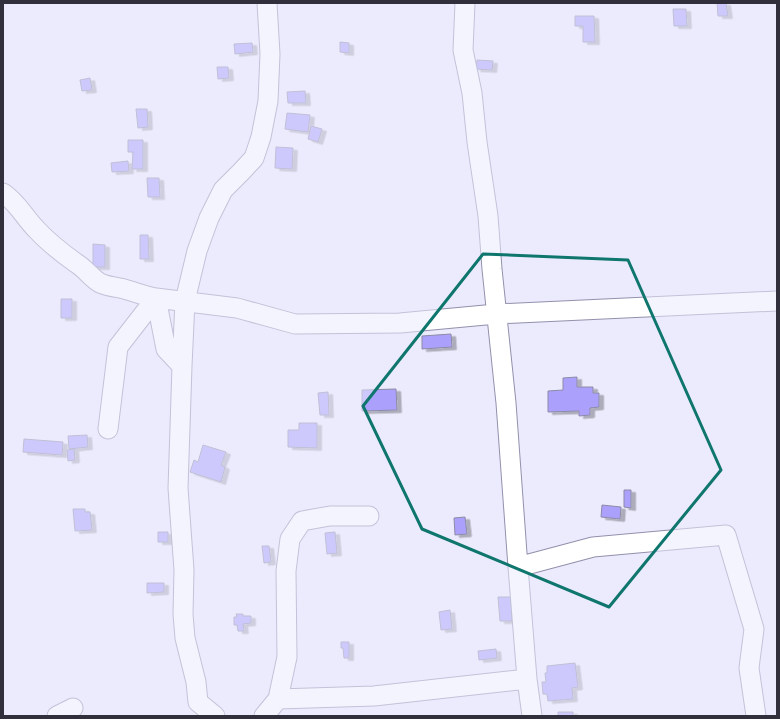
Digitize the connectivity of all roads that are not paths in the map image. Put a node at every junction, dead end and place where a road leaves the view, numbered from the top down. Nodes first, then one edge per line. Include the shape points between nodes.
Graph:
1 (268, 3) edge
2 (465, 3) edge
3 (3, 193) edge
4 (156, 298) junction
5 (777, 300) edge
6 (185, 301) junction
7 (496, 314) junction
8 (182, 366) junction
9 (108, 428) dead end
10 (369, 516) dead end
11 (518, 567) junction
12 (527, 678) junction
13 (278, 699) junction
14 (215, 716) edge
15 (264, 716) edge
16 (532, 716) edge
17 (756, 716) edge

1 - 6 street via 268,101 262,137 254,158 223,190 209,218 197,251
2 - 7 street via 463,50 488,216
3 - 4 street via 18,205 39,232 93,279 114,288
4 - 6 street
4 - 8 street via 166,348
4 - 9 street via 118,347
5 - 7 street
6 - 7 street via 237,308 295,324 400,323
6 - 8 street
7 - 11 street via 506,403
8 - 14 street via 178,488 184,570 183,614 198,702
10 - 13 street via 330,516 302,521 290,539 286,571 287,657
11 - 12 street
11 - 17 street via 593,547 726,535 754,629 749,668
12 - 13 street via 374,696
12 - 16 street
13 - 15 street

